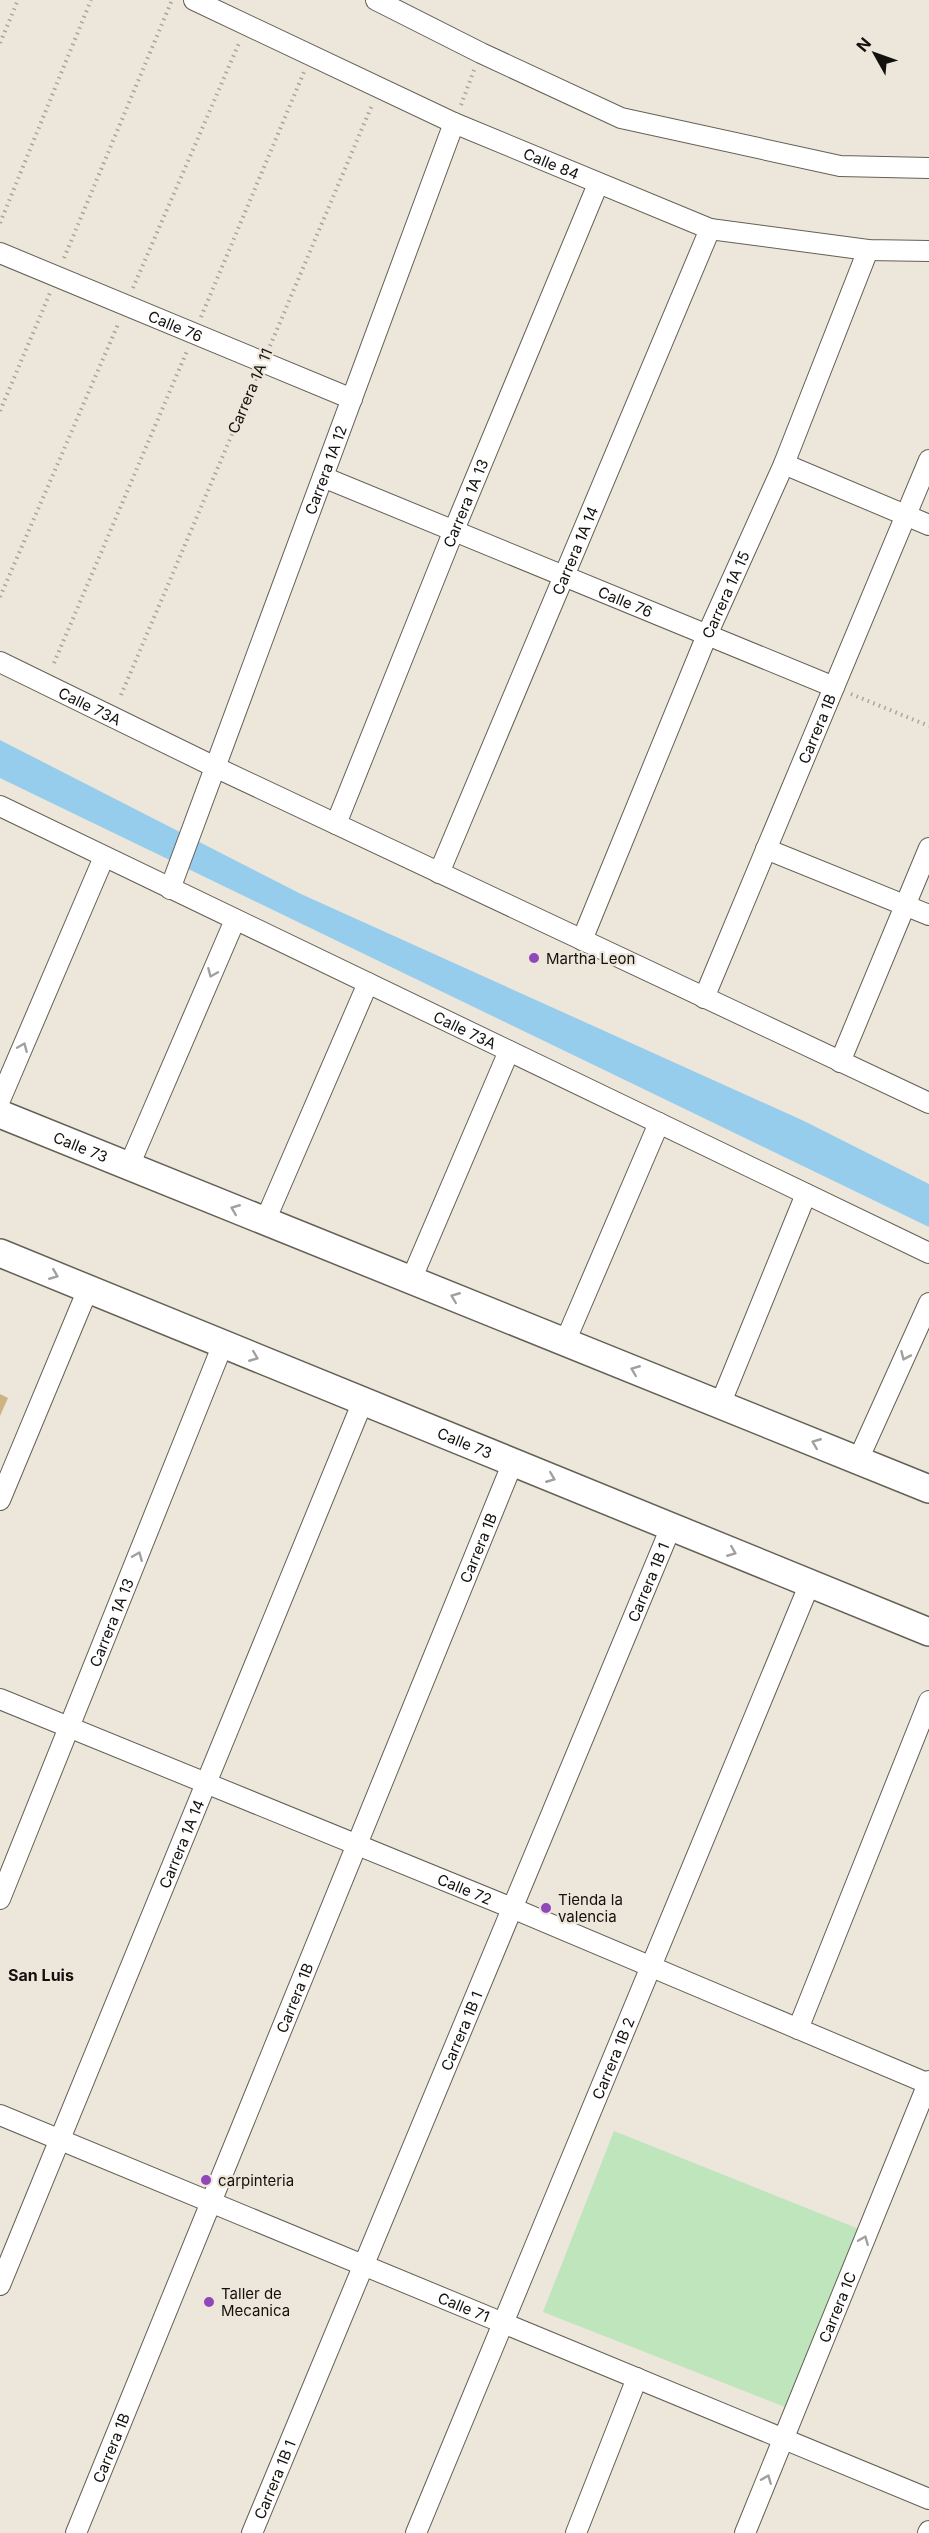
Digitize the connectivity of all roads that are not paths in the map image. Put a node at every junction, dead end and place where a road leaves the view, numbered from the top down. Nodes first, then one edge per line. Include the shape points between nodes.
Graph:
1 (195, 0) edge
2 (376, 0) edge
3 (454, 123) junction
4 (929, 168) edge
5 (598, 184) junction
6 (710, 229) junction
7 (868, 249) junction
8 (929, 251) edge
9 (0, 253) edge
10 (352, 399) junction
11 (929, 460) edge
12 (784, 464) junction
13 (323, 477) junction
14 (906, 515) junction
15 (929, 525) edge
16 (454, 530) junction
17 (563, 575) junction
18 (707, 635) junction
19 (0, 662) edge
20 (834, 687) junction
21 (212, 774) junction
22 (0, 806) edge
23 (336, 824) junction
24 (929, 848) edge
25 (766, 849) junction
26 (104, 857) junction
27 (439, 873) junction
28 (173, 883) junction
29 (905, 905) junction
30 (929, 915) edge
31 (235, 920) junction
32 (582, 940) junction
33 (368, 983) junction
34 (704, 998) junction
35 (508, 1051) junction
36 (840, 1062) junction
37 (0, 1100) edge
38 (929, 1103) edge
39 (0, 1114) edge
40 (659, 1123) junction
41 (129, 1166) junction
42 (806, 1194) junction
43 (265, 1221) junction
44 (0, 1253) edge
45 (929, 1253) edge
46 (411, 1280) junction
47 (88, 1289) junction
48 (929, 1303) edge
49 (566, 1342) junction
50 (223, 1344) junction
51 (363, 1401) junction
52 (722, 1405) junction
53 (858, 1460) junction
54 (513, 1462) junction
55 (929, 1489) edge
56 (0, 1500) edge
57 (671, 1527) junction
58 (810, 1583) junction
59 (929, 1632) edge
60 (0, 1699) edge
61 (929, 1701) edge
62 (70, 1727) junction
63 (206, 1783) junction
64 (357, 1845) junction
65 (0, 1899) edge
66 (512, 1908) junction
67 (651, 1967) junction
68 (798, 2029) junction
69 (929, 2083) edge
70 (0, 2115) edge
71 (60, 2140) junction
72 (211, 2202) junction
73 (363, 2265) junction
74 (0, 2285) edge
75 (503, 2323) junction
76 (637, 2378) junction
77 (783, 2437) junction
78 (929, 2499) edge
79 (76, 2533) edge
80 (252, 2533) edge
81 (416, 2533) edge
82 (576, 2533) edge
83 (745, 2533) edge

1 - 3 street, Calle 84
2 - 4 street via 621,117 840,166
3 - 5 street, Calle 84
3 - 10 street, Carrera 1A 12
5 - 6 street, Calle 84
5 - 16 street, Carrera 1A 13
6 - 7 street, Calle 84
6 - 17 street, Carrera 1A 14
7 - 8 street, Calle 84
7 - 12 street, Carrera 1A 15
9 - 10 street, Calle 76
10 - 13 street, Carrera 1A 12
11 - 14 street, Carrera 1B
12 - 14 street
12 - 18 street, Carrera 1A 15
13 - 16 street, Calle 76
13 - 21 street, Carrera 1A 12
14 - 15 street
14 - 20 street, Carrera 1B
16 - 17 street, Calle 76
16 - 23 street, Carrera 1A 13
17 - 18 street, Calle 76
17 - 27 street, Carrera 1A 14
18 - 20 street, Calle 76
18 - 32 street, Carrera 1A 15
19 - 21 street, Calle 73A
20 - 25 street, Carrera 1B
21 - 23 street, Calle 73A
21 - 28 street, Carrera 1A 12
22 - 26 street, Calle 73A
23 - 27 street, Calle 73A
24 - 29 street
25 - 29 street
25 - 34 street, Carrera 1B
26 - 28 street, Calle 73A
37 -> 26 street
27 - 32 street, Calle 73A
28 - 31 street, Calle 73A
29 - 30 street
29 - 36 street
31 - 33 street, Calle 73A
31 -> 41 street
32 - 34 street, Calle 73A
33 - 35 street, Calle 73A
33 - 43 street
34 - 36 street, Calle 73A
35 - 40 street, Calle 73A
35 - 46 street
36 - 38 street, Calle 73A
39 - 41 main road, Calle 73
40 - 42 street, Calle 73A
40 - 49 street
43 -> 41 main road, Calle 73
42 - 45 street, Calle 73A
42 - 52 street
43 - 46 main road, Calle 73
44 -> 47 main road, Calle 73
49 -> 46 main road, Calle 73
47 - 50 main road, Calle 73
47 - 56 street
48 -> 53 street
52 -> 49 main road, Calle 73
50 -> 51 main road, Calle 73
62 -> 50 street, Carrera 1A 13
51 - 54 main road, Calle 73
51 - 63 street, Carrera 1A 14
53 -> 52 main road, Calle 73
53 - 55 main road, Calle 73
54 -> 57 main road, Calle 73
54 - 64 street, Carrera 1B
57 -> 58 main road, Calle 73
57 - 66 street, Carrera 1B 1
58 - 59 main road, Calle 73
58 - 67 street, Carrera 1B 2
60 - 62 street, Calle 72
61 - 68 street
62 - 63 street, Calle 72
62 - 65 street, Carrera 1A 13
63 - 64 street, Calle 72
63 - 71 street, Carrera 1A 14
64 - 66 street, Calle 72
64 - 72 street, Carrera 1B
66 - 67 street, Calle 72
66 - 73 street, Carrera 1B 1
67 - 68 street, Calle 72
67 - 75 street, Carrera 1B 2
68 - 69 street, Calle 72
77 -> 69 street, Carrera 1C
70 - 71 street, Calle 71
71 - 72 street, Calle 71
71 - 74 street, Carrera 1A 14
72 - 73 street, Calle 71
72 - 79 street, Carrera 1B
73 - 75 street, Calle 71
73 - 80 street, Carrera 1B 1
75 - 76 street, Calle 71
75 - 81 street, Carrera 1B 2
76 - 77 street, Calle 71
76 - 82 street
77 - 78 street, Calle 71
83 -> 77 street, Carrera 1C

